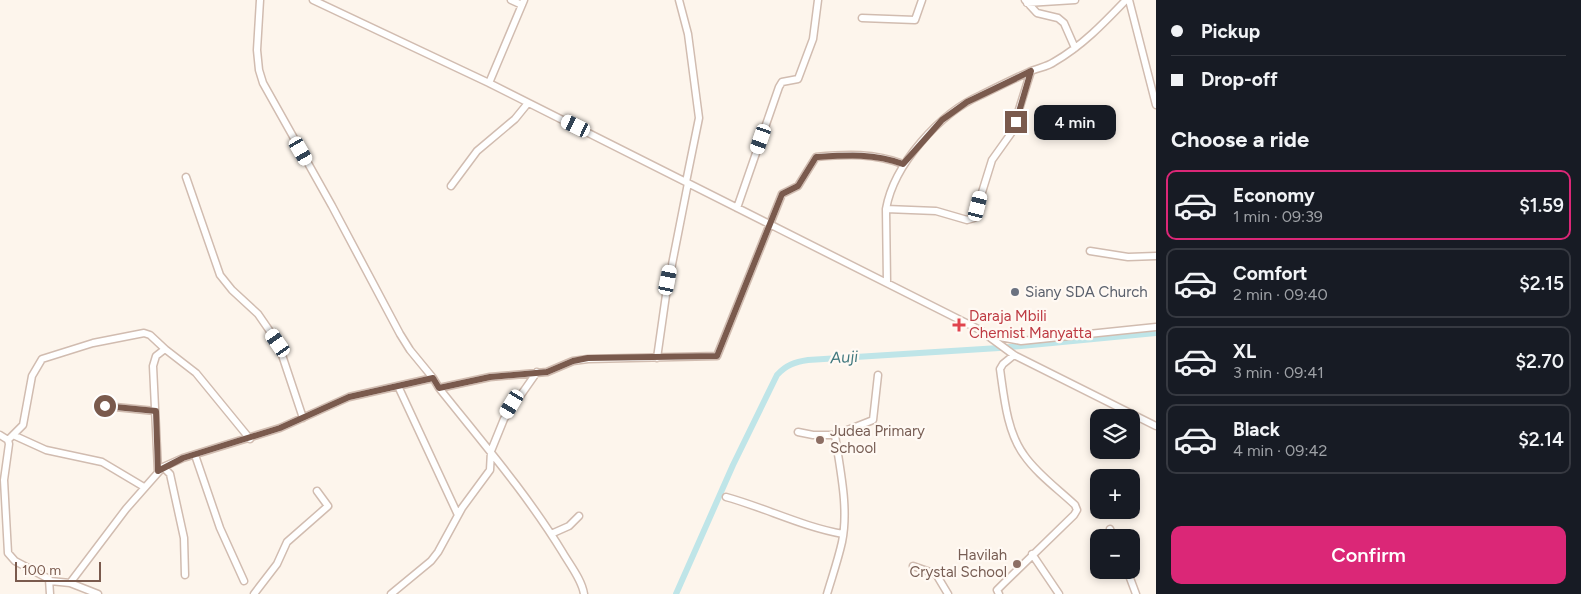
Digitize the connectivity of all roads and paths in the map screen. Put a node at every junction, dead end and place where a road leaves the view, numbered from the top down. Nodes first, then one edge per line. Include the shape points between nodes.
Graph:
1 (260, 0) edge
2 (313, 0) edge
3 (511, 0) edge
4 (679, 0) edge
5 (818, 0) edge
6 (922, 0) edge
7 (1075, 0) edge
8 (1026, 1) edge
9 (1125, 1) edge
10 (523, 3) edge
11 (862, 18) dead end
12 (1075, 48) junction
13 (1031, 71) junction
14 (489, 83) junction
15 (528, 103) junction
16 (1156, 105) edge
17 (903, 164) junction
18 (186, 176) dead end
19 (687, 183) junction
20 (451, 186) dead end
21 (737, 208) junction
22 (886, 209) junction
23 (770, 224) junction
24 (1090, 251) dead end
25 (1156, 256) edge
26 (886, 283) junction
27 (1156, 327) edge
28 (986, 334) junction
29 (166, 349) junction
30 (1012, 354) junction
31 (657, 358) junction
32 (537, 372) junction
33 (878, 375) dead end
34 (433, 378) junction
35 (398, 386) junction
36 (439, 388) junction
37 (105, 406) dead end
38 (156, 411) junction
39 (303, 418) junction
40 (1156, 428) edge
41 (798, 432) dead end
42 (0, 435) edge
43 (836, 436) junction
44 (11, 437) junction
45 (250, 438) junction
46 (491, 451) junction
47 (195, 455) junction
48 (161, 469) junction
49 (144, 487) junction
50 (317, 491) dead end
51 (726, 498) dead end
52 (458, 515) junction
53 (579, 516) dead end
54 (552, 534) junction
55 (843, 534) junction
56 (1032, 554) junction
57 (913, 566) dead end
58 (185, 575) dead end
59 (1130, 579) edge
60 (50, 581) junction
61 (244, 581) dead end
62 (70, 583) junction
63 (997, 593) edge
64 (50, 594) edge
65 (98, 594) edge
66 (254, 594) edge
67 (391, 594) edge
68 (584, 594) edge
69 (826, 594) edge
70 (948, 594) edge
71 (1060, 594) edge
72 (1136, 594) edge

1 - 34 street via 258,64 269,97 410,350
2 - 14 street
3 - 10 street
4 - 19 street via 688,34 699,118
5 - 21 street via 813,39 798,79 782,82 779,87
6 - 11 street via 914,20
7 - 8 street
8 - 12 street via 1037,13 1058,18 1068,28
9 - 12 street via 1113,16
9 - 16 street
10 - 14 street
12 - 13 street via 1053,64
13 - 17 street via 960,107 942,120
13 - 22 street via 1012,132 987,172 974,218 967,220 936,211
14 - 15 street
15 - 19 street
15 - 20 street via 515,119 477,151
17 - 22 street
17 - 23 street via 886,157 850,154 816,157 798,186 782,194
18 - 39 street via 220,275 258,314 278,343
19 - 21 street
19 - 31 street
21 - 23 street
22 - 26 street
23 - 26 street
23 - 31 street via 735,307 720,353 711,357
24 - 25 street via 1128,257
26 - 28 street
27 - 28 street via 1021,341
28 - 30 street
29 - 38 street via 156,356 153,366
29 - 44 street via 144,333 93,343 42,359 32,376 23,425
29 - 45 street via 196,373
30 - 40 street
30 - 56 street via 1000,369 1017,442 1024,456 1077,510
31 - 32 street via 588,358 547,372
32 - 36 street via 490,377
32 - 46 street via 504,418
33 - 43 street via 873,420
34 - 35 street
34 - 36 street
35 - 39 street via 349,397
35 - 52 street
36 - 46 street
37 - 38 street
38 - 48 street
39 - 45 street
41 - 43 street
42 - 44 street
43 - 55 street via 843,495
44 - 49 street via 46,450 102,462
44 - 60 street via 4,480 8,553 14,561
45 - 47 street
46 - 52 street via 490,470
46 - 54 street
47 - 48 street
47 - 61 street via 220,528
48 - 49 street
48 - 58 street via 170,474 184,538
49 - 62 street
50 - 66 street via 328,506 287,542 277,564
51 - 55 street
52 - 67 street via 431,561
53 - 54 street via 569,526
54 - 68 street
55 - 69 street
56 - 63 street
56 - 71 street
57 - 70 street via 936,574
59 - 72 street
60 - 62 street
60 - 64 street
62 - 65 street

